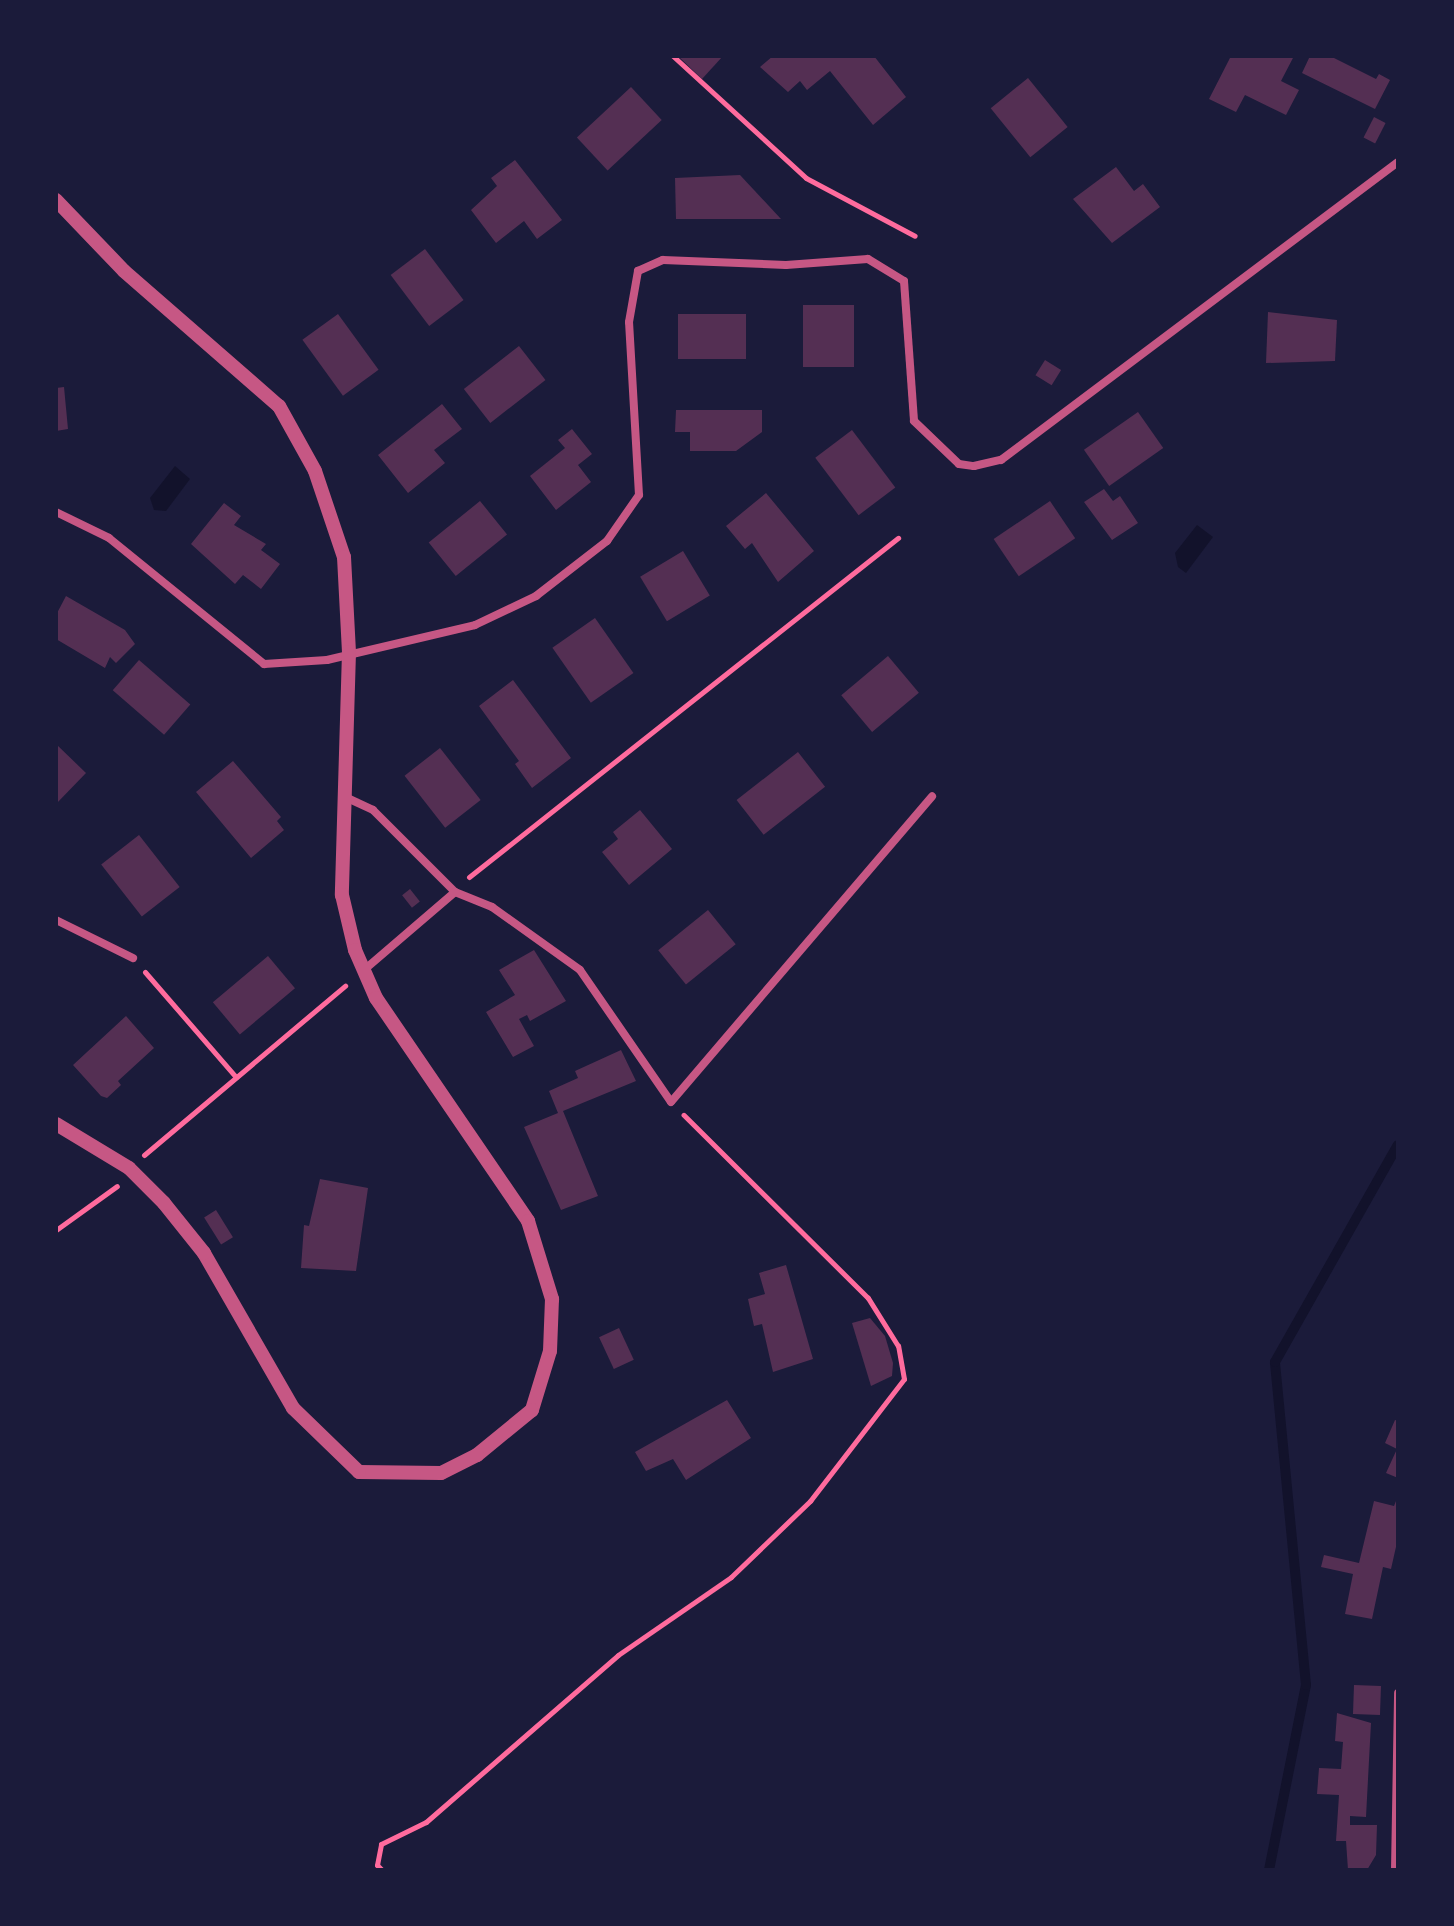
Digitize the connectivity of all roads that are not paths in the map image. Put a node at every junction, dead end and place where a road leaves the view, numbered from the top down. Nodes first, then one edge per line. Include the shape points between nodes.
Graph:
1 (1398, 162) edge
2 (56, 200) edge
3 (56, 512) edge
4 (349, 652) junction
5 (342, 795) junction
6 (932, 796) dead end
7 (455, 892) junction
8 (56, 920) edge
9 (133, 958) road end
10 (364, 970) junction
11 (56, 1124) edge
12 (1398, 1693) edge
13 (1395, 1870) edge

1 - 4 street via 1001,460 974,466 959,464 914,421 910,306 904,281 868,259 786,265 663,260 638,271 629,322 639,495 607,541 536,596 475,625
2 - 4 street via 124,271 279,406 315,471 344,557
3 - 4 street via 109,538 264,664 327,660
4 - 5 street
5 - 7 street via 373,810
5 - 10 street via 342,895
6 - 7 street via 671,1102 580,970 492,907
7 - 10 street
8 - 9 street
10 - 11 street via 376,998 528,1221 552,1299 550,1351 532,1410 477,1455 441,1473 359,1472 293,1408 204,1253 129,1168
12 - 13 street

